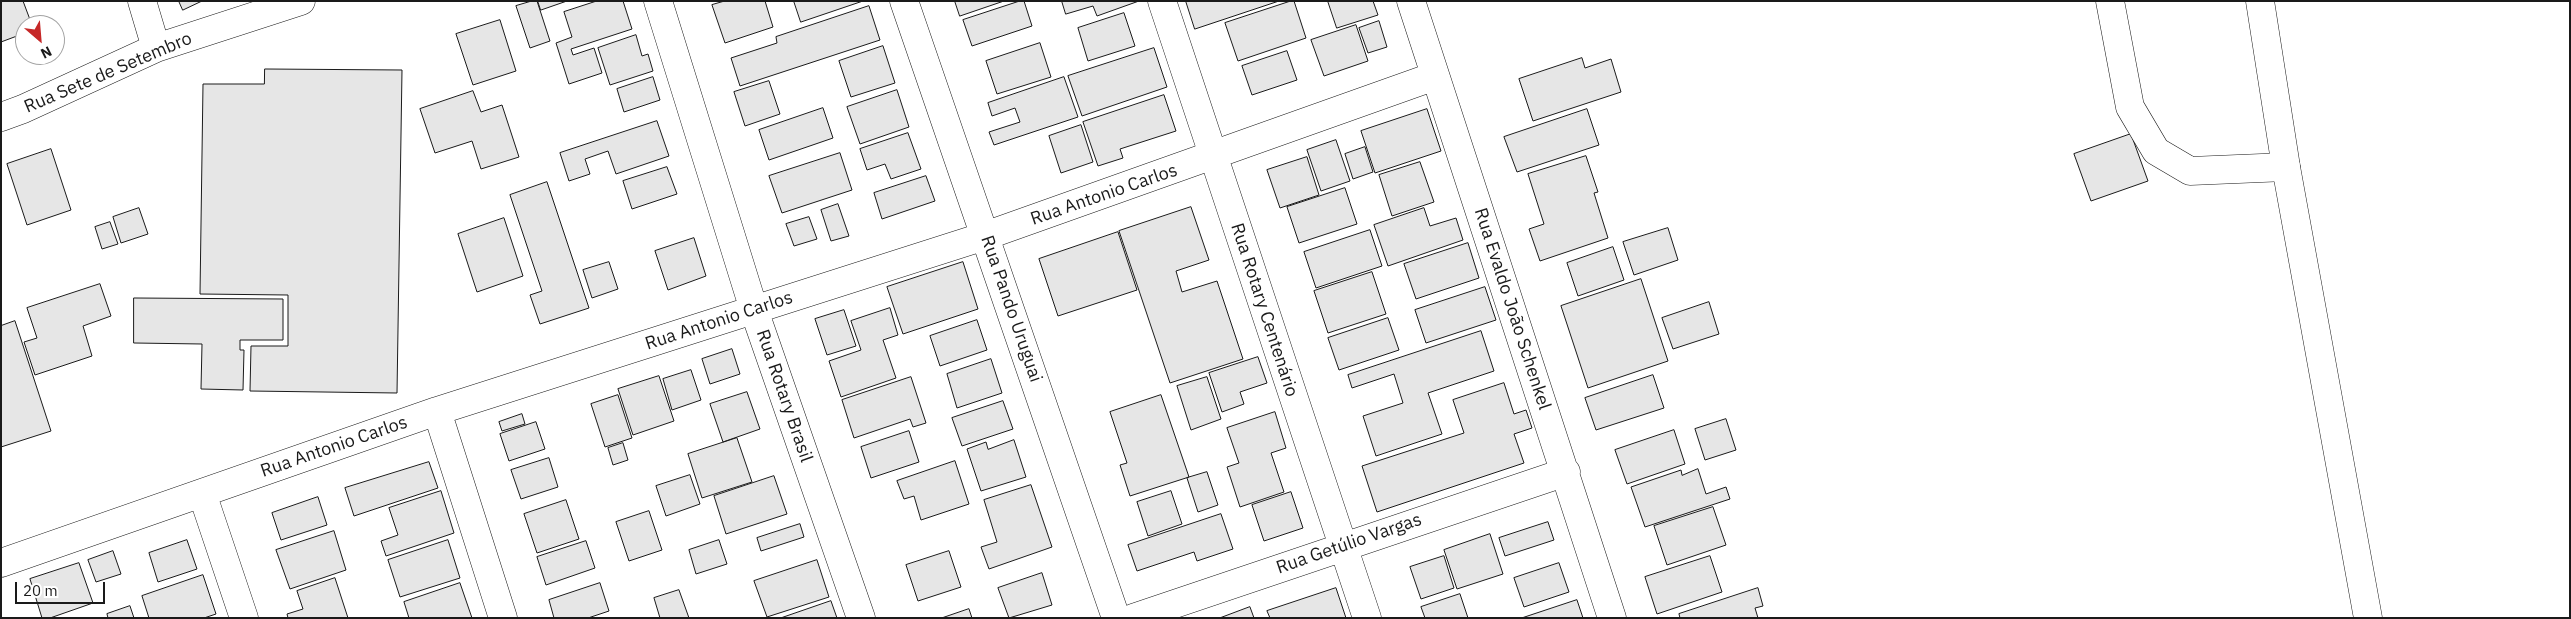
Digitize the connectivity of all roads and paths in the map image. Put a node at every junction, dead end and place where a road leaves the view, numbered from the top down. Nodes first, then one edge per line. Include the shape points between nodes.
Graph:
1 (142, 1) edge
2 (301, 1) edge
3 (658, 1) edge
4 (904, 1) edge
5 (1162, 1) edge
6 (1411, 1) edge
7 (2110, 1) edge
8 (2260, 1) edge
9 (156, 48) junction
10 (1436, 76) junction
11 (1, 117) edge
12 (1213, 157) junction
13 (2286, 167) junction
14 (985, 236) junction
15 (754, 310) junction
16 (437, 411) junction
17 (1566, 472) junction
18 (202, 493) junction
19 (1342, 546) junction
20 (1, 563) edge
21 (244, 618) edge
22 (503, 618) edge
23 (861, 618) edge
24 (1116, 618) edge
25 (1133, 618) edge
26 (1367, 618) edge
27 (1612, 618) edge
28 (2368, 618) edge

1 - 9 main road
2 - 9 main road, Rua Sete de Setembro
3 - 15 main road, Rua Rotary Brasil
4 - 14 main road, Rua Pando Uruguai
5 - 12 main road, Rua Rotary Centenário
6 - 10 main road, Rua Evaldo João Schenkel
7 - 13 main road via 2130,107 2156,151 2190,171
8 - 13 main road
9 - 11 main road, Rua Sete de Setembro
10 - 12 main road, Rua Antonio Carlos
10 - 17 main road, Rua Evaldo João Schenkel
12 - 14 main road, Rua Antonio Carlos
12 - 19 main road, Rua Rotary Centenário
13 - 28 main road
14 - 15 main road, Rua Antonio Carlos
14 - 24 main road, Rua Pando Uruguai
15 - 16 main road, Rua Antonio Carlos
15 - 23 main road, Rua Rotary Brasil
16 - 18 main road, Rua Antonio Carlos
16 - 22 main road
17 - 19 main road, Rua Getúlio Vargas
17 - 27 main road, Rua Evaldo João Schenkel
18 - 20 main road, Rua Antonio Carlos
18 - 21 main road
19 - 25 main road, Rua Getúlio Vargas
19 - 26 main road, Rua Rotary Centenário

